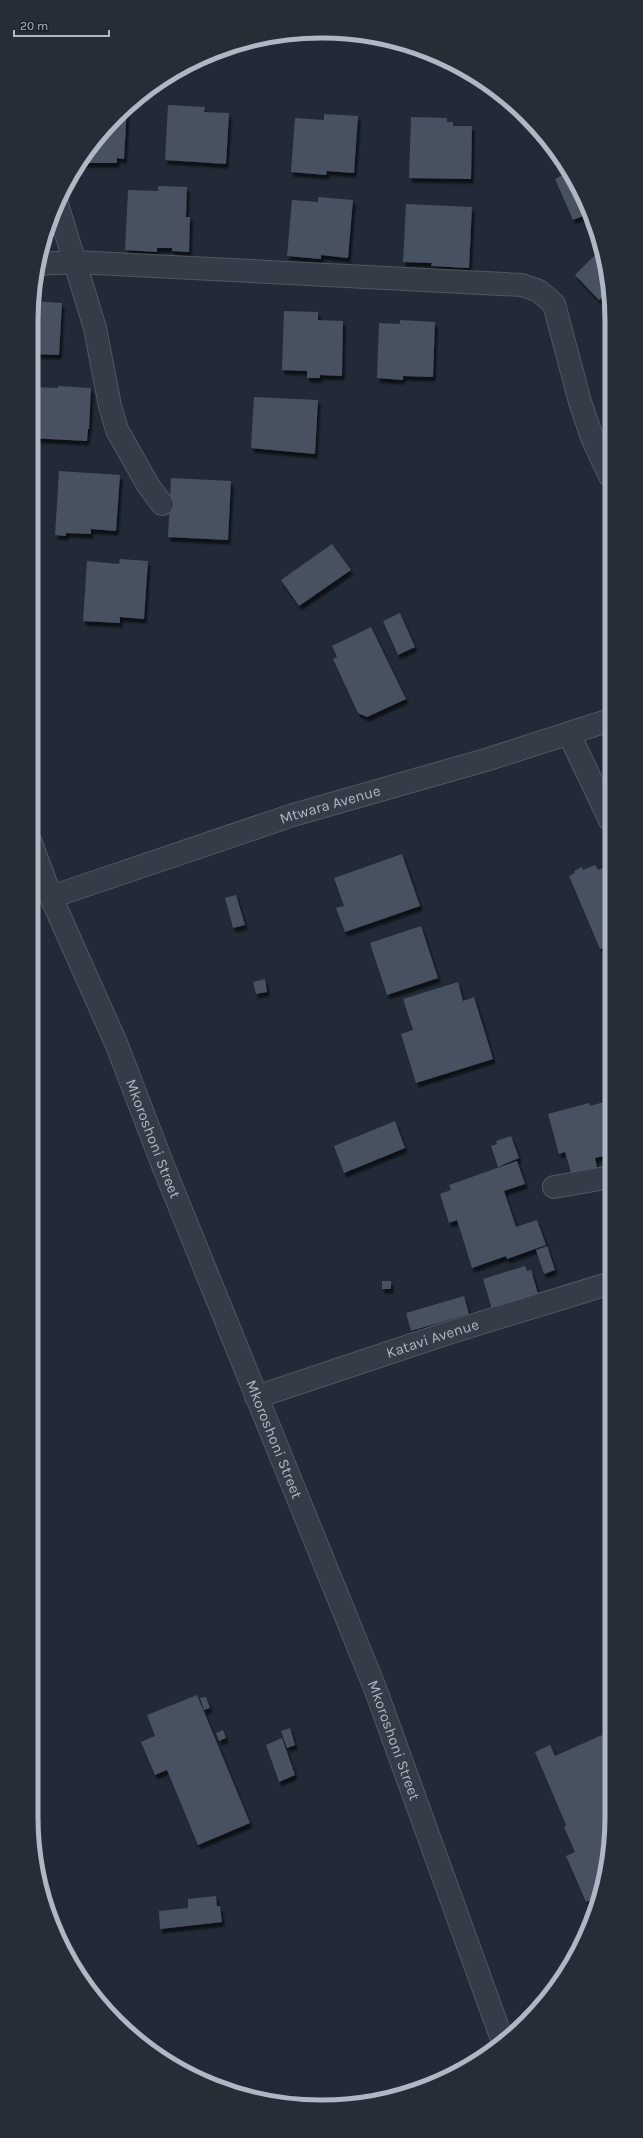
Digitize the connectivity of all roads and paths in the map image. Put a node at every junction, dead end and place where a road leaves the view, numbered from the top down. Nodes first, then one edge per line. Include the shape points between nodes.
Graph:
1 (59, 214) edge
2 (75, 262) junction
3 (44, 264) edge
4 (605, 465) edge
5 (162, 504) dead end
6 (605, 722) edge
7 (569, 734) junction
8 (605, 810) edge
9 (38, 861) edge
10 (52, 897) junction
11 (605, 1178) edge
12 (554, 1187) dead end
13 (605, 1285) edge
14 (256, 1396) junction
15 (501, 2036) edge

1 - 2 street
2 - 3 street
2 - 4 street via 522,285 539,291 554,304 580,402
2 - 5 street via 95,328 117,430 148,485
6 - 7 street, Mtwara Avenue
7 - 8 street
7 - 10 street, Mtwara Avenue via 293,815
9 - 10 street, Mkoroshoni Street
10 - 14 street, Mkoroshoni Street via 116,1043
11 - 12 street
13 - 14 street, Katavi Avenue
14 - 15 street, Mkoroshoni Street via 375,1688

